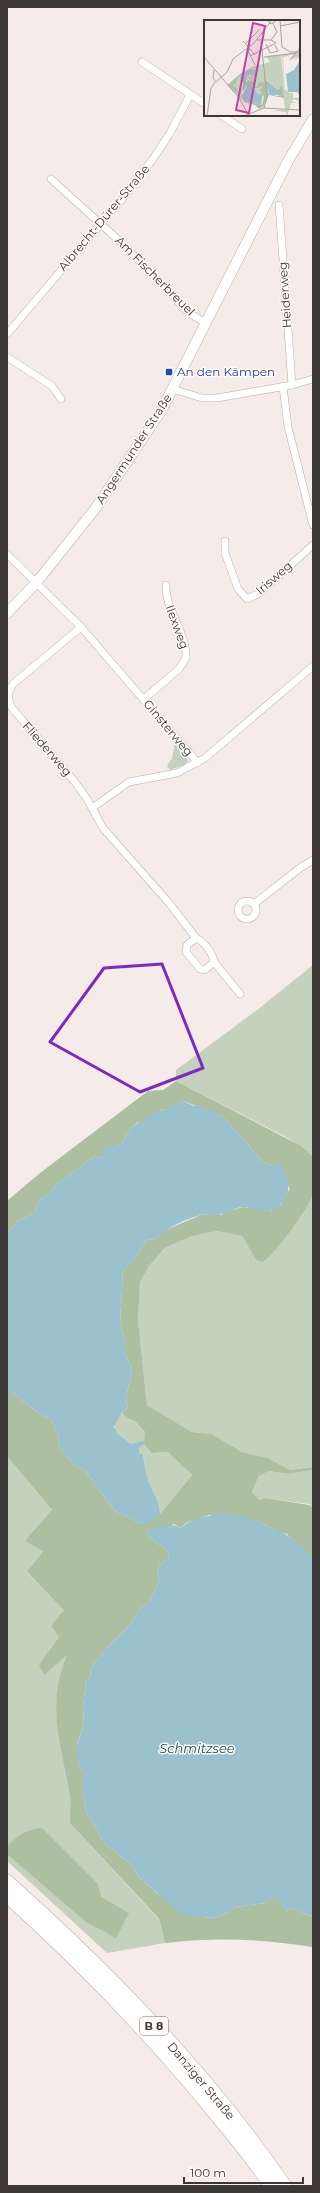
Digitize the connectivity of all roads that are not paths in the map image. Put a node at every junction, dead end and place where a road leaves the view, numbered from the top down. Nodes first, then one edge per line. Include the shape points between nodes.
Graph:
1 (142, 62) dead end
2 (190, 95) junction
3 (204, 103) edge
4 (222, 116) edge
5 (313, 119) edge
6 (242, 129) dead end
7 (51, 179) dead end
8 (279, 206) dead end
9 (101, 224) junction
10 (206, 323) junction
11 (7, 334) edge
12 (7, 357) edge
13 (313, 379) edge
14 (292, 385) junction
15 (283, 387) junction
16 (172, 389) junction
17 (61, 399) dead end
18 (313, 525) edge
19 (225, 541) dead end
20 (313, 545) edge
21 (7, 554) edge
22 (36, 583) junction
23 (166, 585) dead end
24 (7, 613) edge
25 (81, 626) junction
26 (313, 666) edge
27 (144, 699) junction
28 (198, 763) junction
29 (92, 808) junction
30 (313, 860) edge
31 (254, 904) dead end
32 (196, 938) junction
33 (214, 962) junction
34 (240, 994) dead end
35 (7, 1881) edge
36 (7, 1896) edge
37 (271, 2186) edge
38 (285, 2186) edge

1 - 2 street
2 - 3 street
2 - 9 street, Albrecht-Dürer-Straße via 153,159
4 - 6 street
5 - 10 main road, Angermunder Straße via 288,161
7 - 9 street, Am Fischerbreuel
8 - 14 street, Heiderweg
9 - 10 street, Am Fischerbreuel via 189,313
9 - 11 street, Albrecht-Dürer-Straße
10 - 16 main road, Angermunder Straße
12 - 17 street via 52,386
13 - 14 street
14 - 15 street
15 - 16 street via 202,398
15 - 18 street via 288,427
16 - 22 main road, Angermunder Straße via 137,448 95,509
19 - 20 street, Irisweg via 225,553 238,589 247,599 258,594
21 - 22 street, Ginsterweg
22 - 24 main road, Angermunder Straße
22 - 25 street, Ginsterweg
23 - 27 street, Ilexweg via 167,601 185,647 186,658 179,669
25 - 27 street, Ginsterweg
25 - 29 street, Fliederweg via 13,684 8,691 8,700 75,782
26 - 28 street, Ginsterweg
27 - 28 street, Ginsterweg
28 - 29 street via 177,773 129,782
29 - 32 street, Fliederweg via 103,828
30 - 31 street
32 - 33 street, Fliederweg via 201,940 214,957
32 - 33 street via 186,945 186,952 200,970 205,970
33 - 34 street, Fliederweg
35 - 38 highway, Danziger Straße / B 8 via 90,1958 137,2007 203,2080
36 - 37 highway, Danziger Straße / B 8 via 89,1973 129,2015 195,2089

